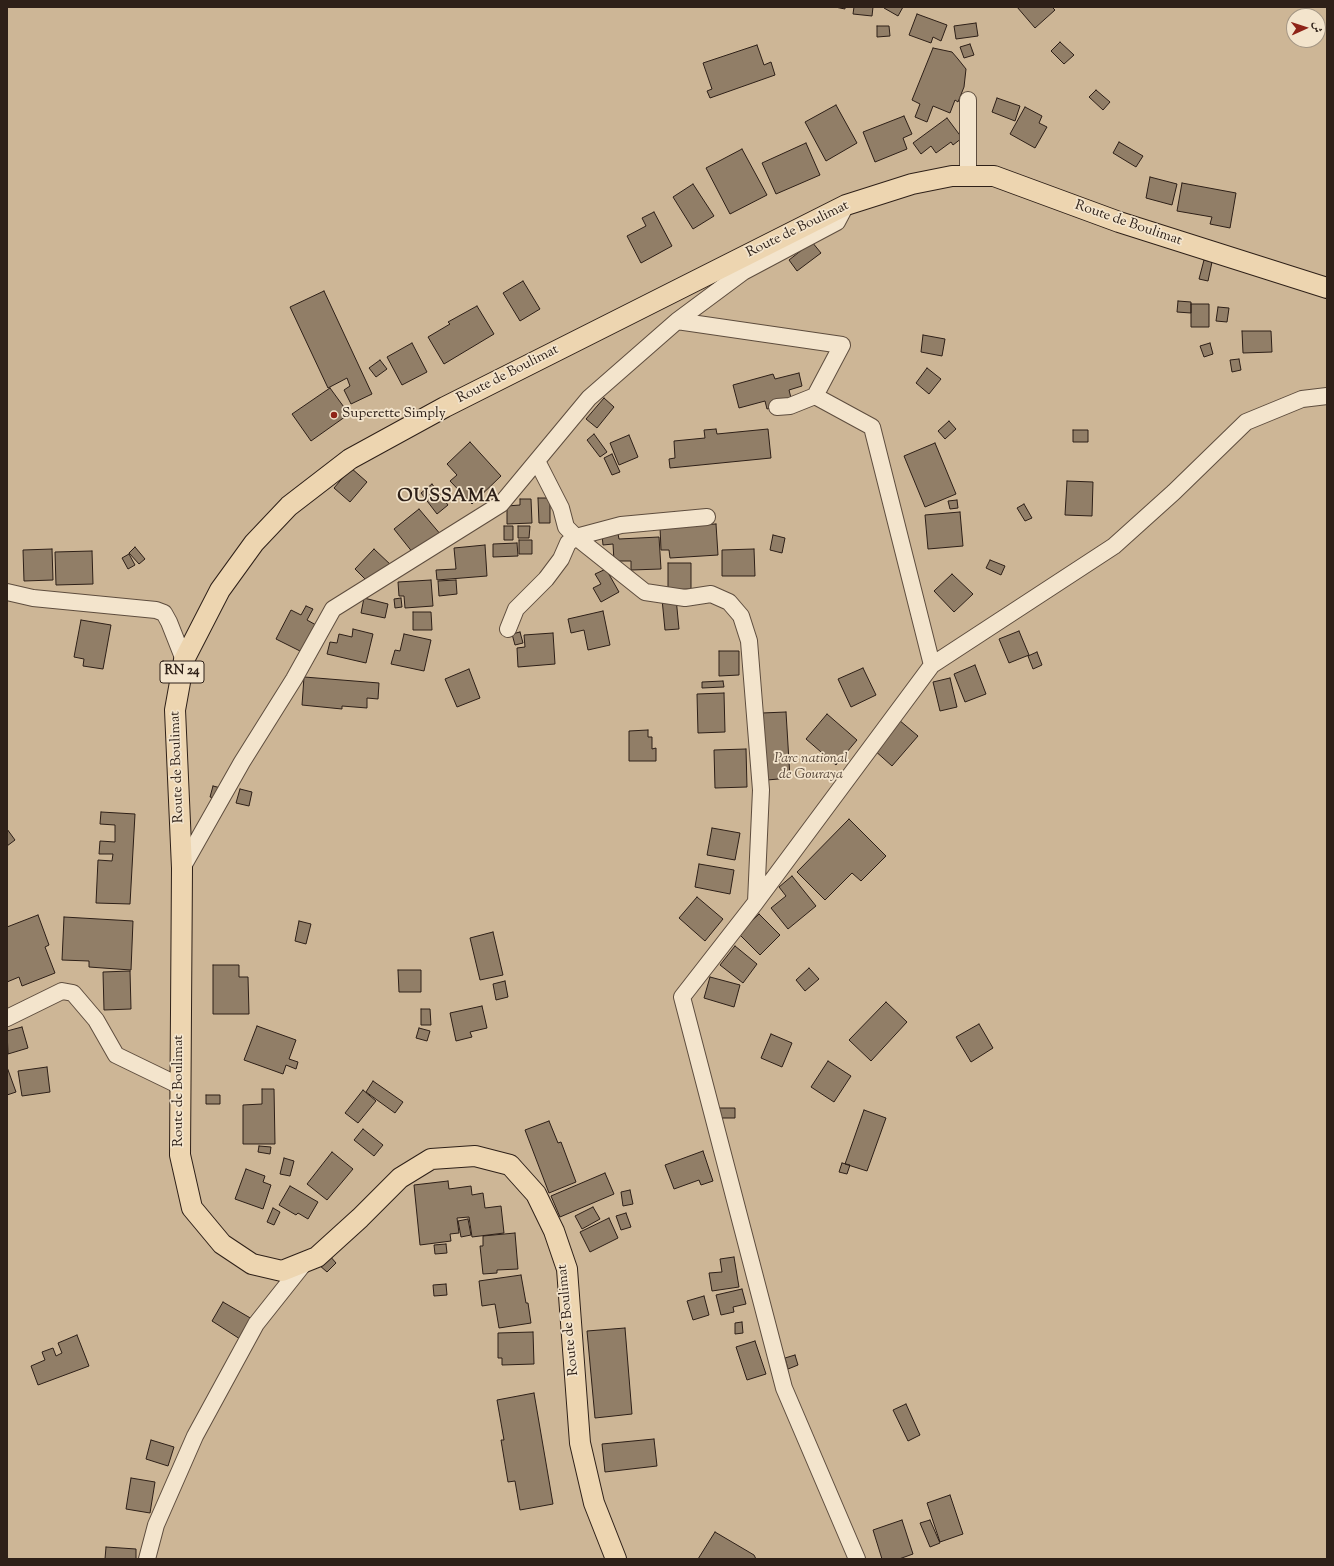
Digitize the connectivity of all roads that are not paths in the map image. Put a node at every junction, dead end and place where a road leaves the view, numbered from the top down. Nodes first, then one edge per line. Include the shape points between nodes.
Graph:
1 (968, 100) dead end
2 (968, 176) junction
3 (846, 205) junction
4 (1327, 288) edge
5 (677, 321) junction
6 (815, 396) junction
7 (1327, 396) edge
8 (777, 407) dead end
9 (537, 460) junction
10 (707, 517) dead end
11 (576, 537) junction
12 (7, 592) edge
13 (508, 629) dead end
14 (184, 660) junction
15 (932, 665) junction
16 (182, 868) junction
17 (756, 902) junction
18 (7, 1018) edge
19 (180, 1086) junction
20 (306, 1261) junction
21 (147, 1559) edge
22 (616, 1559) edge
23 (857, 1559) edge

1 - 2 street
2 - 3 main road, Route de Boulimat / RN 24 via 952,176 912,184
2 - 4 main road, Route de Boulimat / RN 24 via 994,176 1119,222
3 - 5 street via 837,222 743,272
3 - 14 main road, Route de Boulimat / RN 24 via 452,404 350,459 288,506 254,543 220,590
5 - 6 street via 842,345
5 - 9 street via 589,398
6 - 8 street via 790,406
6 - 15 street via 872,426
7 - 15 street via 1302,399 1246,422 1114,546
9 - 11 street via 561,508 566,527
9 - 16 street via 500,504 333,609
10 - 11 street via 621,525
11 - 13 street via 568,543 561,559 546,579 516,609
11 - 17 street via 645,592 684,598 711,594 729,602 741,616 748,641 761,790
12 - 14 street via 33,598 156,610 164,613
14 - 16 main road, Route de Boulimat / RN 24 via 175,710
15 - 17 street
16 - 19 main road, Route de Boulimat / RN 24
17 - 23 street via 682,997 784,1388
18 - 19 street via 62,991 73,993 96,1020 116,1055
19 - 20 main road, Route de Boulimat / RN 24 via 180,1155 192,1208 222,1244 252,1264 282,1271
20 - 21 street via 256,1324 195,1436 156,1525
20 - 22 main road, Route de Boulimat / RN 24 via 316,1257 333,1243 400,1178 430,1159 475,1156 510,1165 536,1194 554,1231 566,1269 580,1443 594,1503

